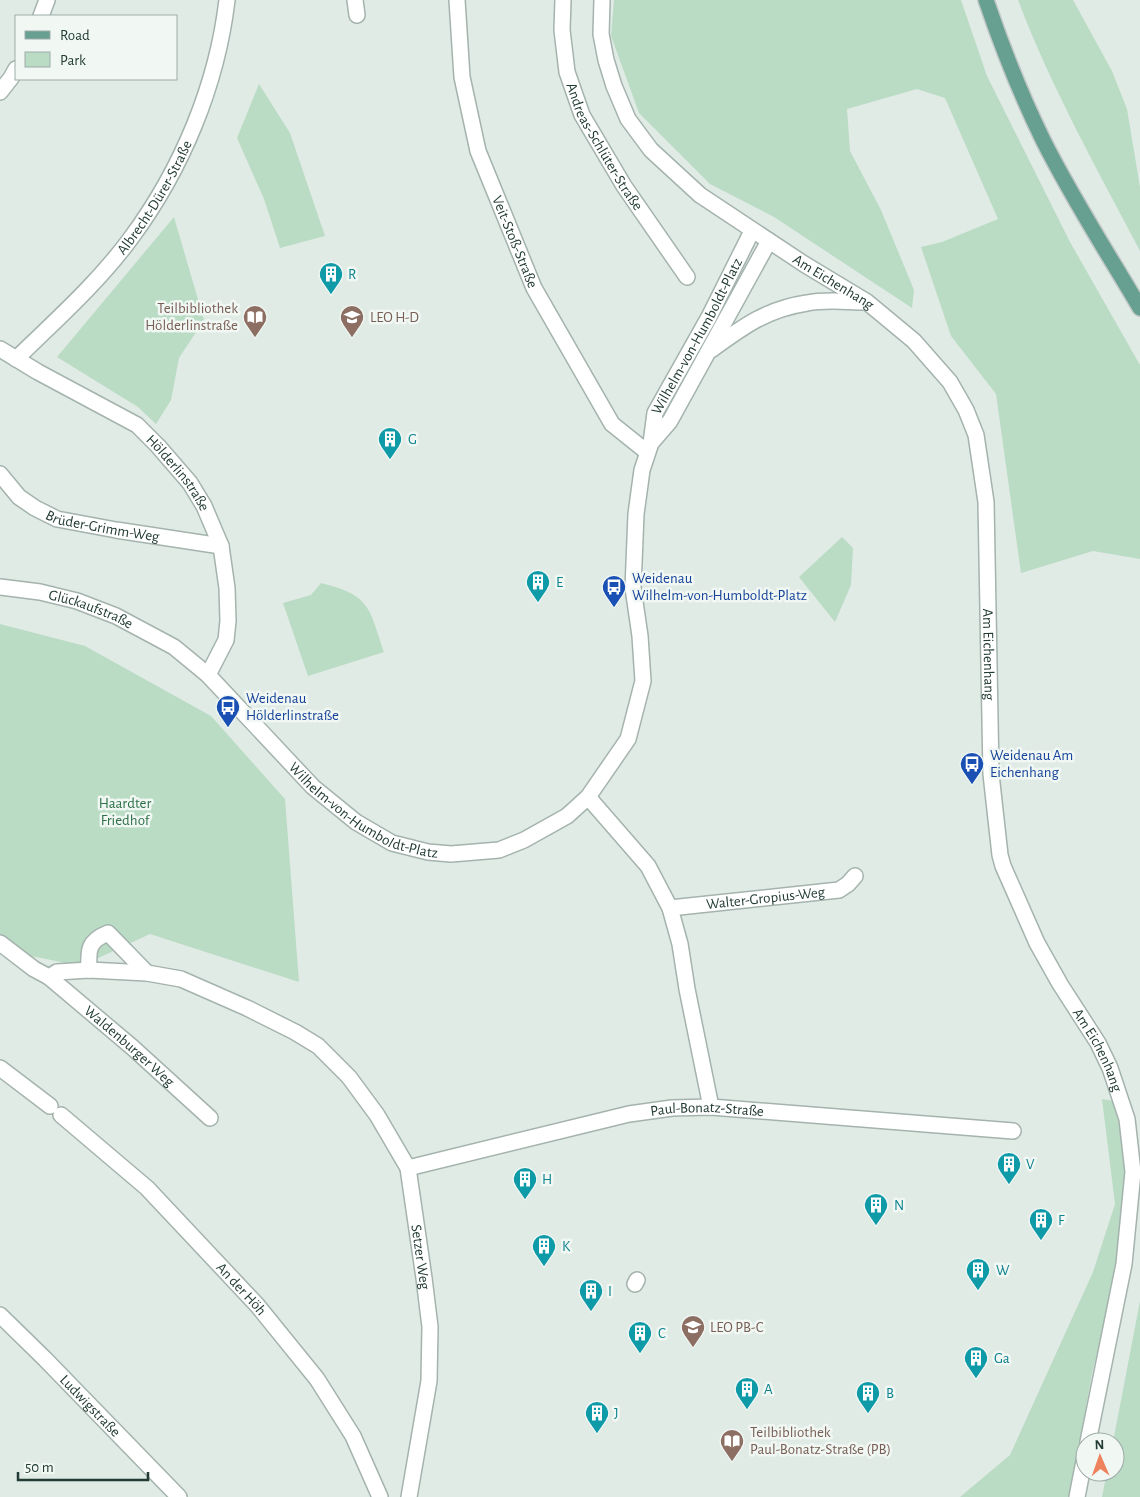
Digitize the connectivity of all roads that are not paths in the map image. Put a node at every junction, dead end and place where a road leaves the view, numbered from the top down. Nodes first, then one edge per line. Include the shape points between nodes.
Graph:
1 (47, 0) edge
2 (227, 0) edge
3 (457, 0) edge
4 (563, 0) edge
5 (602, 0) edge
6 (986, 0) edge
7 (41, 15) edge
8 (15, 71) edge
9 (0, 92) edge
10 (752, 231) junction
11 (769, 241) junction
12 (687, 278) dead end
13 (867, 302) junction
14 (1140, 308) edge
15 (0, 349) edge
16 (708, 352) junction
17 (16, 359) junction
18 (649, 448) junction
19 (0, 474) edge
20 (221, 546) junction
21 (0, 587) edge
22 (174, 647) joint
23 (208, 675) junction
24 (588, 797) junction
25 (855, 876) dead end
26 (670, 908) junction
27 (0, 943) edge
28 (89, 970) junction
29 (147, 973) junction
30 (49, 977) junction
31 (0, 1068) edge
32 (711, 1107) junction
33 (210, 1118) dead end
34 (1013, 1131) dead end
35 (408, 1168) junction
36 (0, 1315) edge
37 (1090, 1432) edge
38 (1080, 1482) edge
39 (179, 1497) edge
40 (380, 1497) edge
41 (409, 1497) edge
42 (1077, 1497) edge

1 - 7 street
2 - 17 street, Albrecht-Dürer-Straße via 225,20 198,118 154,206 131,239 96,279
3 - 18 street, Veit-Stoß-Straße via 462,77 478,151 534,288 612,424
4 - 12 street, Andreas-Schlüter-Straße via 562,30 567,72 582,116 624,186
5 - 10 street, Am Eichenhang via 601,34 606,60 628,119 651,150 700,195
6 - 14 main road via 1043,139
8 - 9 street
10 - 11 street, Am Eichenhang
10 - 18 street, Wilhelm-von-Humboldt-Platz via 656,413
11 - 13 street, Am Eichenhang
11 - 16 street, Wilhelm-von-Humboldt-Platz
13 - 16 street, Wilhelm-von-Humboldt-Platz via 809,302 778,310 751,321
13 - 37 street, Am Eichenhang via 914,341 950,382 976,436 986,502 991,774 1002,866 1037,943 1098,1043 1127,1119 1133,1172 1124,1264
15 - 17 street, Hölderlinstraße
16 - 18 street, Wilhelm-von-Humboldt-Platz via 670,421
17 - 20 street, Hölderlinstraße via 136,425 190,483
18 - 24 street, Wilhelm-von-Humboldt-Platz via 642,470 636,514 633,588 643,681 628,739
19 - 20 street, Brüder-Grimm-Weg via 19,497 57,519
20 - 23 street, Hölderlinstraße via 228,588 228,621 226,640
21 - 22 street, Glückaufstraße via 77,601 116,616
22 - 23 street, Wilhelm-von-Humboldt-Platz
23 - 24 street, Wilhelm-von-Humboldt-Platz via 313,787 356,822 392,843 451,854 499,850 547,828
24 - 26 street via 648,866
25 - 26 street, Walter-Gropius-Weg via 838,890
26 - 32 street via 680,944
27 - 30 street, Waldenburger Weg
28 - 29 street
28 - 29 street via 91,943 108,933
28 - 30 street via 56,972
29 - 35 street, Setzer Weg via 181,979 255,1012 318,1046 349,1077 377,1115
30 - 33 street, Waldenburger Weg
31 - 40 street, An der Höh via 56,1110 146,1188 257,1305 317,1379 353,1436
32 - 34 street, Paul-Bonatz-Straße
32 - 35 street, Paul-Bonatz-Straße via 629,1114
35 - 41 street, Setzer Weg via 430,1327 429,1381
36 - 39 street, Ludwigstraße
38 - 42 street

